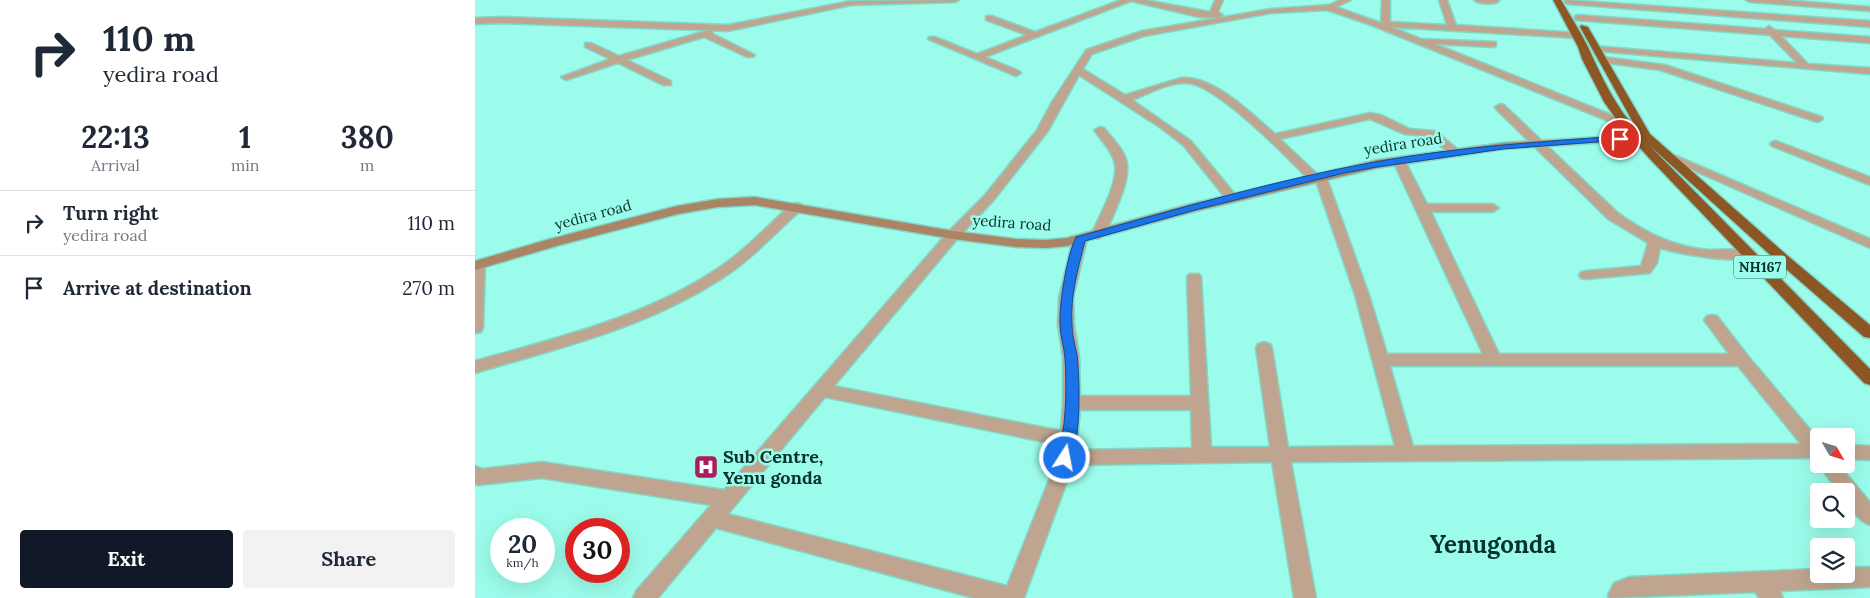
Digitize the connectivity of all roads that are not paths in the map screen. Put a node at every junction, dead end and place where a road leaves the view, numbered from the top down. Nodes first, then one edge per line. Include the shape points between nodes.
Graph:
1 (867, 0) edge
2 (933, 0) edge
3 (955, 0) edge
4 (1128, 0) edge
5 (1134, 0) edge
6 (1219, 0) edge
7 (1285, 0) edge
8 (1386, 0) edge
9 (1443, 0) edge
10 (1478, 0) edge
11 (1685, 0) edge
12 (1750, 0) edge
13 (1851, 0) edge
14 (1343, 1) edge
15 (1564, 1) edge
16 (1496, 3) edge
17 (1639, 6) junction
18 (1327, 7) junction
19 (1301, 8) junction
20 (1866, 8) edge
21 (1695, 11) junction
22 (1213, 15) junction
23 (1756, 15) junction
24 (1870, 15) edge
25 (1243, 16) junction
26 (989, 18) dead end
27 (1578, 18) junction
28 (475, 21) edge
29 (1374, 23) junction
30 (1651, 23) junction
31 (1385, 24) junction
32 (1870, 24) edge
33 (1452, 27) junction
34 (728, 28) junction
35 (1711, 28) junction
36 (1772, 32) junction
37 (705, 34) junction
38 (1035, 35) junction
39 (1577, 35) junction
40 (932, 38) dead end
41 (1414, 40) junction
42 (1870, 40) edge
43 (1493, 44) dead end
44 (588, 45) dead end
45 (1596, 48) junction
46 (750, 54) dead end
47 (977, 57) junction
48 (618, 60) junction
49 (1603, 60) junction
50 (1806, 67) junction
51 (1078, 70) junction
52 (1870, 71) edge
53 (1016, 73) dead end
54 (566, 78) dead end
55 (667, 83) dead end
56 (1122, 100) junction
57 (1500, 107) dead end
58 (1818, 119) dead end
59 (1625, 124) junction
60 (1100, 130) dead end
61 (1272, 138) junction
62 (1636, 138) junction
63 (1538, 144) junction
64 (1775, 144) dead end
65 (1456, 153) junction
66 (1667, 154) junction
67 (1399, 161) junction
68 (1317, 177) junction
69 (1870, 181) edge
70 (1232, 198) junction
71 (796, 207) junction
72 (1423, 208) junction
73 (1493, 208) dead end
74 (953, 235) junction
75 (1097, 236) junction
76 (1080, 239) junction
77 (1655, 241) junction
78 (1870, 244) edge
79 (1747, 254) junction
80 (477, 266) edge
81 (1585, 274) dead end
82 (1194, 277) dead end
83 (1712, 320) dead end
84 (475, 328) edge
85 (1870, 333) edge
86 (1264, 348) dead end
87 (1380, 360) junction
88 (1494, 360) junction
89 (1742, 360) junction
90 (475, 367) edge
91 (1870, 378) edge
92 (820, 390) junction
93 (1072, 403) junction
94 (1200, 403) junction
95 (1069, 440) junction
96 (1810, 442) edge
97 (1855, 452) edge
98 (1870, 453) edge
99 (1280, 454) junction
100 (1405, 454) junction
101 (1202, 455) junction
102 (1810, 455) edge
103 (1065, 458) junction
104 (1835, 473) edge
105 (475, 474) edge
106 (726, 499) junction
107 (1870, 516) edge
108 (711, 518) junction
109 (1870, 577) edge
110 (1766, 590) edge
111 (644, 598) edge
112 (1012, 598) edge
113 (1305, 598) edge
114 (1620, 598) edge

1 - 2 street
1 - 34 street
2 - 3 street
4 - 38 street
5 - 22 street
6 - 22 street
7 - 19 street
8 - 31 street
9 - 33 street
10 - 16 street
11 - 21 street
12 - 20 street
13 - 20 street
14 - 18 street
15 - 17 street
15 - 27 highway, NH167
15 - 39 highway, NH167
17 - 21 street
17 - 30 street
18 - 19 street
18 - 29 street
19 - 25 street
20 - 24 street
21 - 23 street
21 - 35 street
22 - 25 street
23 - 32 street
23 - 36 street
25 - 51 street via 1133,36 1089,52
26 - 38 street
27 - 30 street
27 - 45 highway, NH167
28 - 34 street
29 - 31 street
29 - 41 street
30 - 35 street
31 - 33 street
33 - 39 street
34 - 37 street
35 - 36 street
36 - 42 street
36 - 50 street
37 - 46 street
37 - 48 street
38 - 47 street
39 - 59 highway, NH167 via 1609,102
40 - 47 street
41 - 43 street
41 - 59 street
44 - 48 street
45 - 49 highway, NH167
45 - 50 street
47 - 53 street
48 - 54 street
48 - 55 street
49 - 58 street via 1661,67
49 - 66 highway, NH167 via 1646,136
50 - 52 street
51 - 56 street
51 - 74 street via 1042,131 989,198
56 - 61 street via 1180,81 1196,81 1233,105
56 - 70 street via 1187,143
57 - 63 street
59 - 62 highway, NH167
60 - 75 street via 1116,152 1121,175
61 - 65 street via 1370,116 1408,132 1431,133
61 - 68 street
62 - 63 main road, yedira road
62 - 79 highway, NH167
63 - 65 main road, yedira road
63 - 77 street via 1613,216 1634,232
64 - 69 street
65 - 67 main road, yedira road
66 - 78 street
66 - 85 highway, NH167
67 - 68 main road, yedira road
67 - 72 street
68 - 70 main road, yedira road
68 - 87 street via 1362,295
70 - 75 main road, yedira road
71 - 74 main road, yedira road
71 - 80 main road, yedira road via 755,201 702,206 617,225
71 - 90 street via 727,269 674,300 627,321
72 - 73 street
72 - 88 street
74 - 76 main road, yedira road via 1046,244
74 - 92 street
75 - 76 main road, yedira road
76 - 93 street via 1066,298
77 - 79 street via 1709,256
77 - 81 street via 1645,270
79 - 91 highway, NH167
80 - 84 street
82 - 94 street
83 - 89 street
86 - 99 street
87 - 88 street
87 - 100 street
88 - 89 street
89 - 96 street
92 - 95 street
92 - 106 street
93 - 94 street
93 - 95 street
94 - 101 street
95 - 103 street
97 - 98 street
99 - 100 street
99 - 101 street
99 - 113 street
100 - 102 street
101 - 103 street
103 - 112 street
104 - 107 street
105 - 106 street via 479,477 543,470
106 - 108 street
108 - 111 street
108 - 112 street
109 - 110 street
110 - 114 street via 1630,587 1622,590

